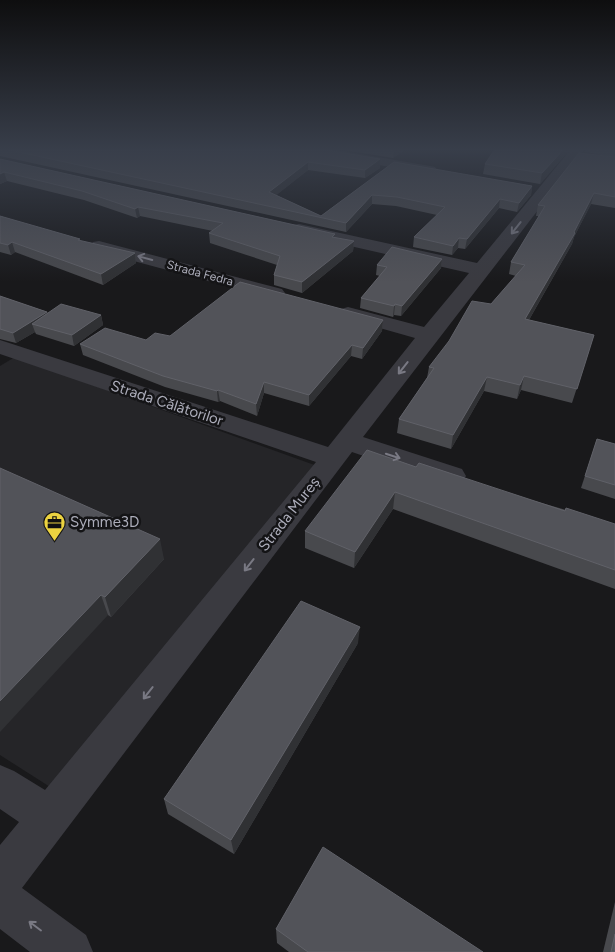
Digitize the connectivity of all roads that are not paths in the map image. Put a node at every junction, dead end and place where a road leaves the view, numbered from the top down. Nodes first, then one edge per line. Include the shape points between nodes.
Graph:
1 (532, 193) edge
2 (280, 224) edge
3 (86, 242) edge
4 (482, 270) junction
5 (295, 299) edge
6 (333, 309) edge
7 (428, 335) junction
8 (0, 347) edge
9 (340, 450) junction
10 (476, 484) edge
11 (0, 785) edge
12 (49, 817) junction
13 (0, 880) edge
14 (0, 900) edge
15 (69, 952) edge

1 -> 4 street, Strada Mureș
2 - 4 street
5 -> 3 street, Strada Fedra
4 - 7 street, Strada Mureș
6 - 7 street
7 -> 9 street, Strada Mureș
8 - 9 street, Strada Călătorilor
9 -> 10 street, Strada Călătorilor
9 -> 12 street, Strada Mureș
11 - 12 street
12 - 13 street, Strada Mureș
15 -> 14 street

